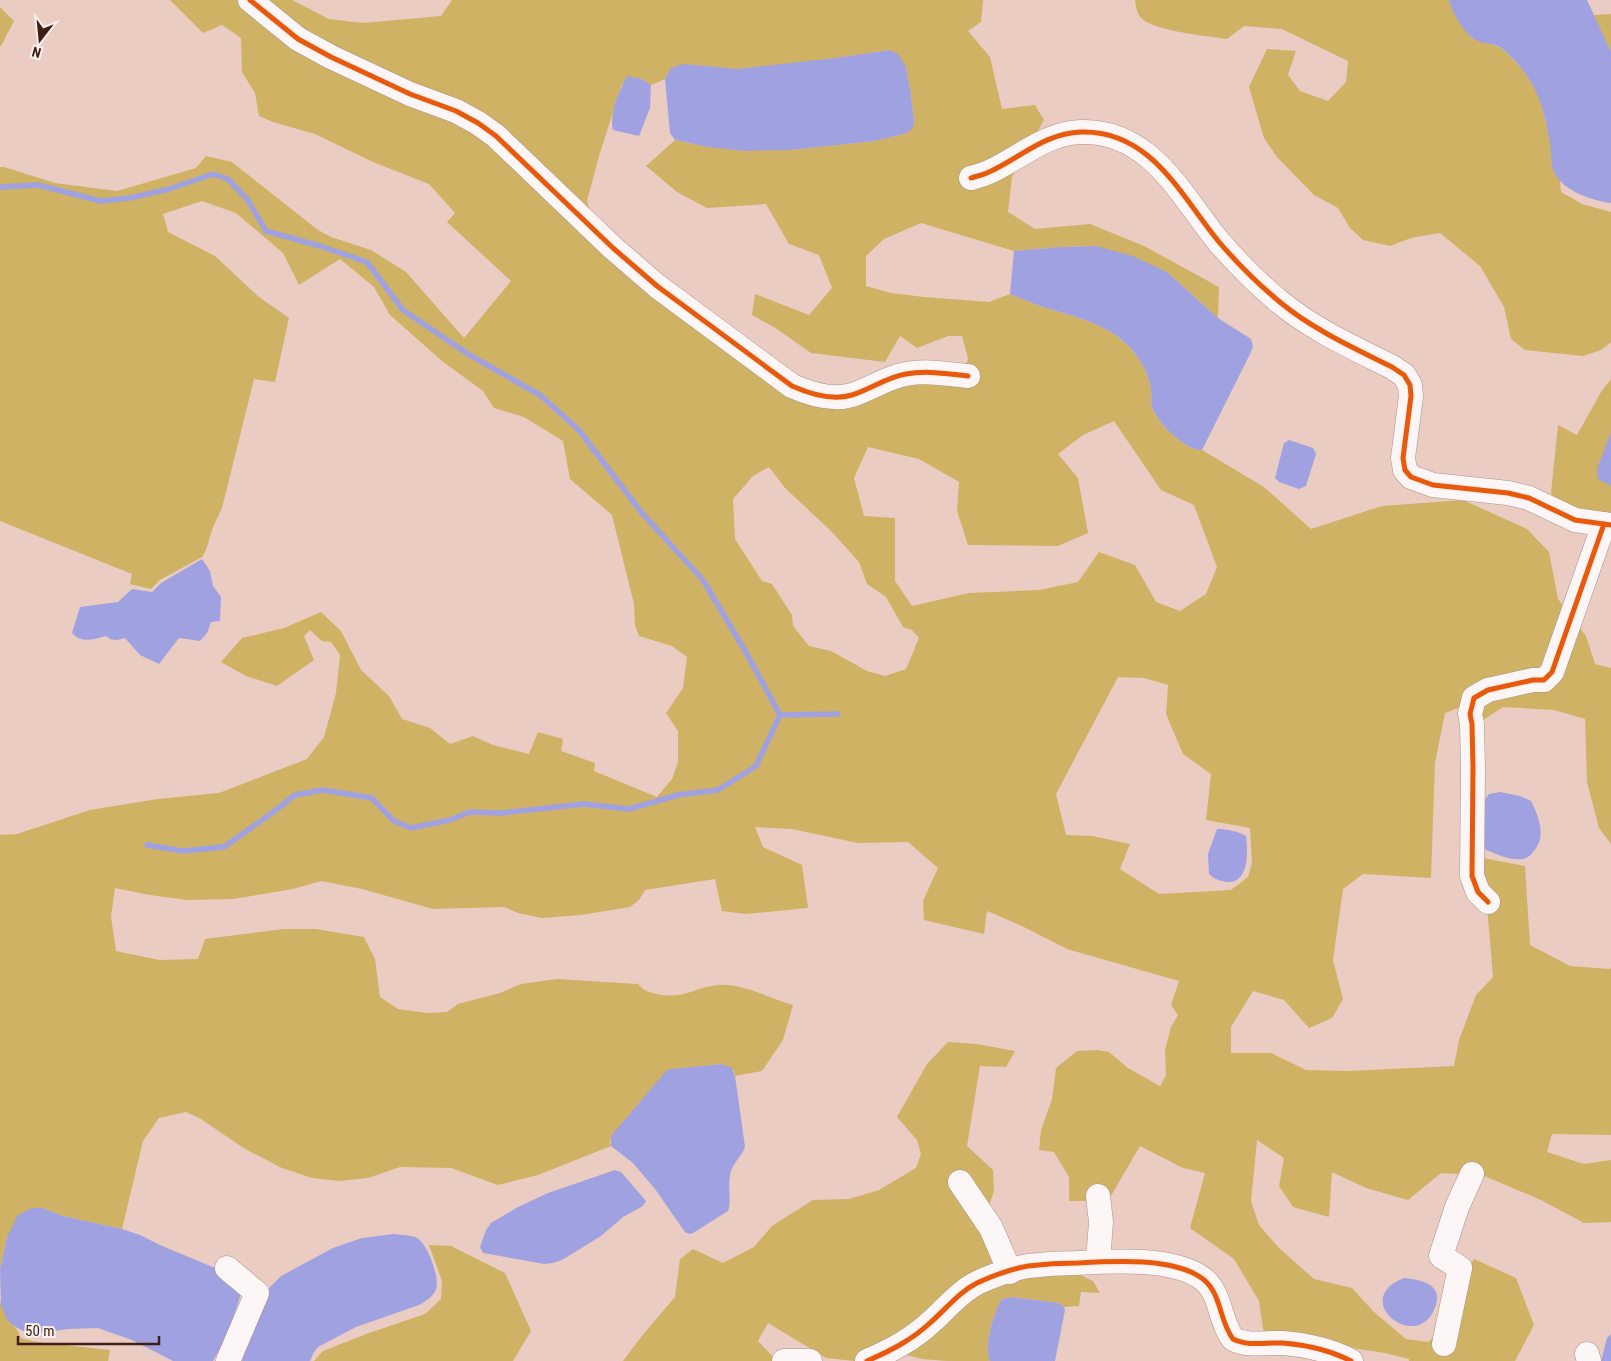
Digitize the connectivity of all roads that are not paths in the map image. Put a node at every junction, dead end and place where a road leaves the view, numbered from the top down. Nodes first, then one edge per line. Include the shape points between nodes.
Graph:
1 (250, 0) edge
2 (971, 178) dead end
3 (968, 376) dead end
4 (1607, 524) edge
5 (1488, 902) dead end
6 (1472, 1174) dead end
7 (960, 1182) dead end
8 (1098, 1196) dead end
9 (1098, 1261) junction
10 (227, 1268) dead end
11 (1010, 1272) junction
12 (1444, 1344) dead end
13 (228, 1361) edge
14 (784, 1361) edge
15 (810, 1361) edge
16 (867, 1361) edge
17 (1351, 1361) edge

1 - 3 street via 298,39 331,57 478,123 657,286 792,386 815,395 843,397 905,374 926,371
2 - 4 street via 988,173 1057,135 1104,132 1121,138 1158,164 1220,242 1281,303 1307,322 1404,375 1410,385 1411,396 1403,458 1405,470 1411,477 1433,484 1522,496 1575,520
4 - 5 street via 1552,672 1544,680 1488,690 1474,698 1470,714 1472,876 1478,892
6 - 12 street via 1441,1256 1460,1268
7 - 11 street via 991,1228
8 - 9 street
9 - 11 street via 1026,1267
9 - 17 street via 1170,1265 1190,1271 1212,1289 1233,1339 1246,1343 1300,1345
10 - 13 street via 257,1293
11 - 16 street via 977,1284 903,1344
14 - 15 street

